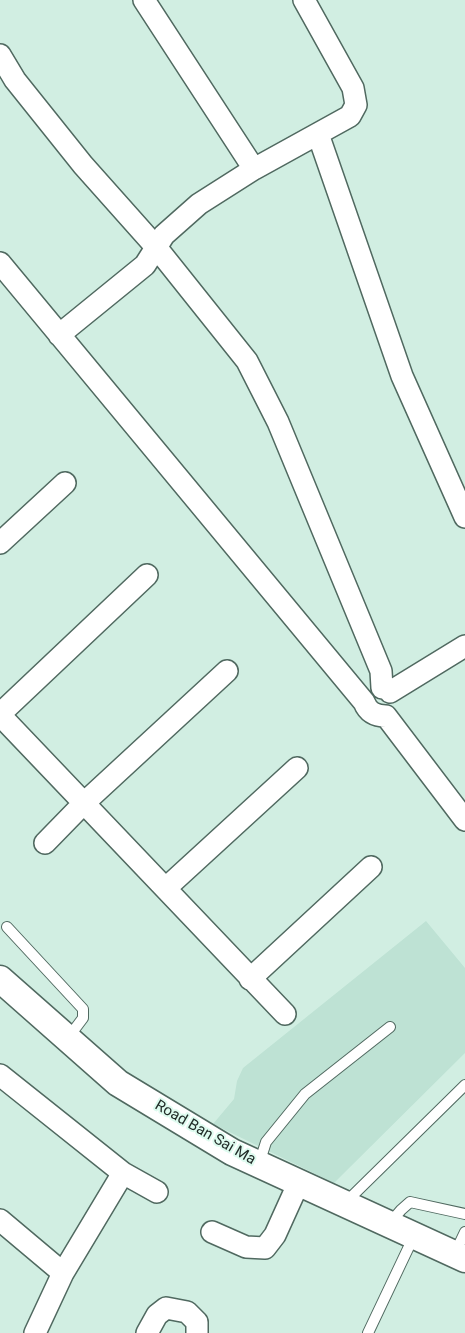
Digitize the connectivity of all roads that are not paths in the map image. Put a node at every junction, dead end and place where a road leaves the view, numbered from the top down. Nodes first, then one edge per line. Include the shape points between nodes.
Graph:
1 (304, 0) edge
2 (146, 1) edge
3 (0, 56) edge
4 (318, 134) junction
5 (254, 169) junction
6 (156, 247) junction
7 (0, 263) edge
8 (59, 336) junction
9 (65, 483) dead end
10 (465, 517) edge
11 (0, 543) edge
12 (147, 575) dead end
13 (465, 646) edge
14 (227, 672) dead end
15 (386, 690) junction
16 (364, 702) junction
17 (0, 714) edge
18 (386, 716) junction
19 (297, 768) dead end
20 (83, 804) junction
21 (465, 820) edge
22 (45, 843) dead end
23 (371, 867) dead end
24 (166, 888) junction
25 (6, 927) dead end
26 (0, 979) edge
27 (250, 980) junction
28 (285, 1014) dead end
29 (390, 1027) dead end
30 (68, 1038) junction
31 (0, 1074) edge
32 (465, 1086) edge
33 (259, 1164) junction
34 (123, 1173) junction
35 (299, 1182) junction
36 (156, 1192) dead end
37 (344, 1204) junction
38 (465, 1214) edge
39 (0, 1220) edge
40 (389, 1224) junction
41 (212, 1232) dead end
42 (415, 1236) junction
43 (461, 1248) edge
44 (63, 1273) junction
45 (35, 1333) edge
46 (147, 1333) edge
47 (197, 1333) edge
48 (368, 1333) edge

1 - 4 street via 353,88 356,105 350,116
2 - 5 street
3 - 6 street via 15,80 83,165
4 - 5 street
4 - 10 street via 402,376
5 - 6 street via 200,204 164,235
6 - 8 street via 145,265
6 - 15 street via 252,370 278,422 342,574
7 - 8 street
8 - 16 street
9 - 11 street
12 - 17 street
13 - 15 street
14 - 20 street
15 - 16 street via 371,689
15 - 18 street via 392,708
16 - 18 street via 372,714
17 - 20 street
18 - 21 street
19 - 24 street
20 - 22 street
20 - 24 street
23 - 27 street
24 - 27 street
25 - 30 lane via 83,1009 83,1018
26 - 30 street, Road Ban Sai Ma
27 - 28 street
29 - 33 lane via 305,1094 266,1142
30 - 33 street, Road Ban Sai Ma via 118,1083 232,1152
31 - 34 street
32 - 37 lane
33 - 35 street, Road Ban Sai Ma
34 - 36 street
34 - 44 street
35 - 37 street, Road Ban Sai Ma
35 - 41 street via 275,1235 265,1248 246,1247
37 - 40 street, Road Ban Sai Ma
38 - 40 lane via 410,1202
39 - 44 street
40 - 42 street, Road Ban Sai Ma
42 - 43 street, Road Ban Sai Ma
42 - 48 lane
44 - 45 street
46 - 47 street via 157,1315 166,1308 187,1312 198,1322

